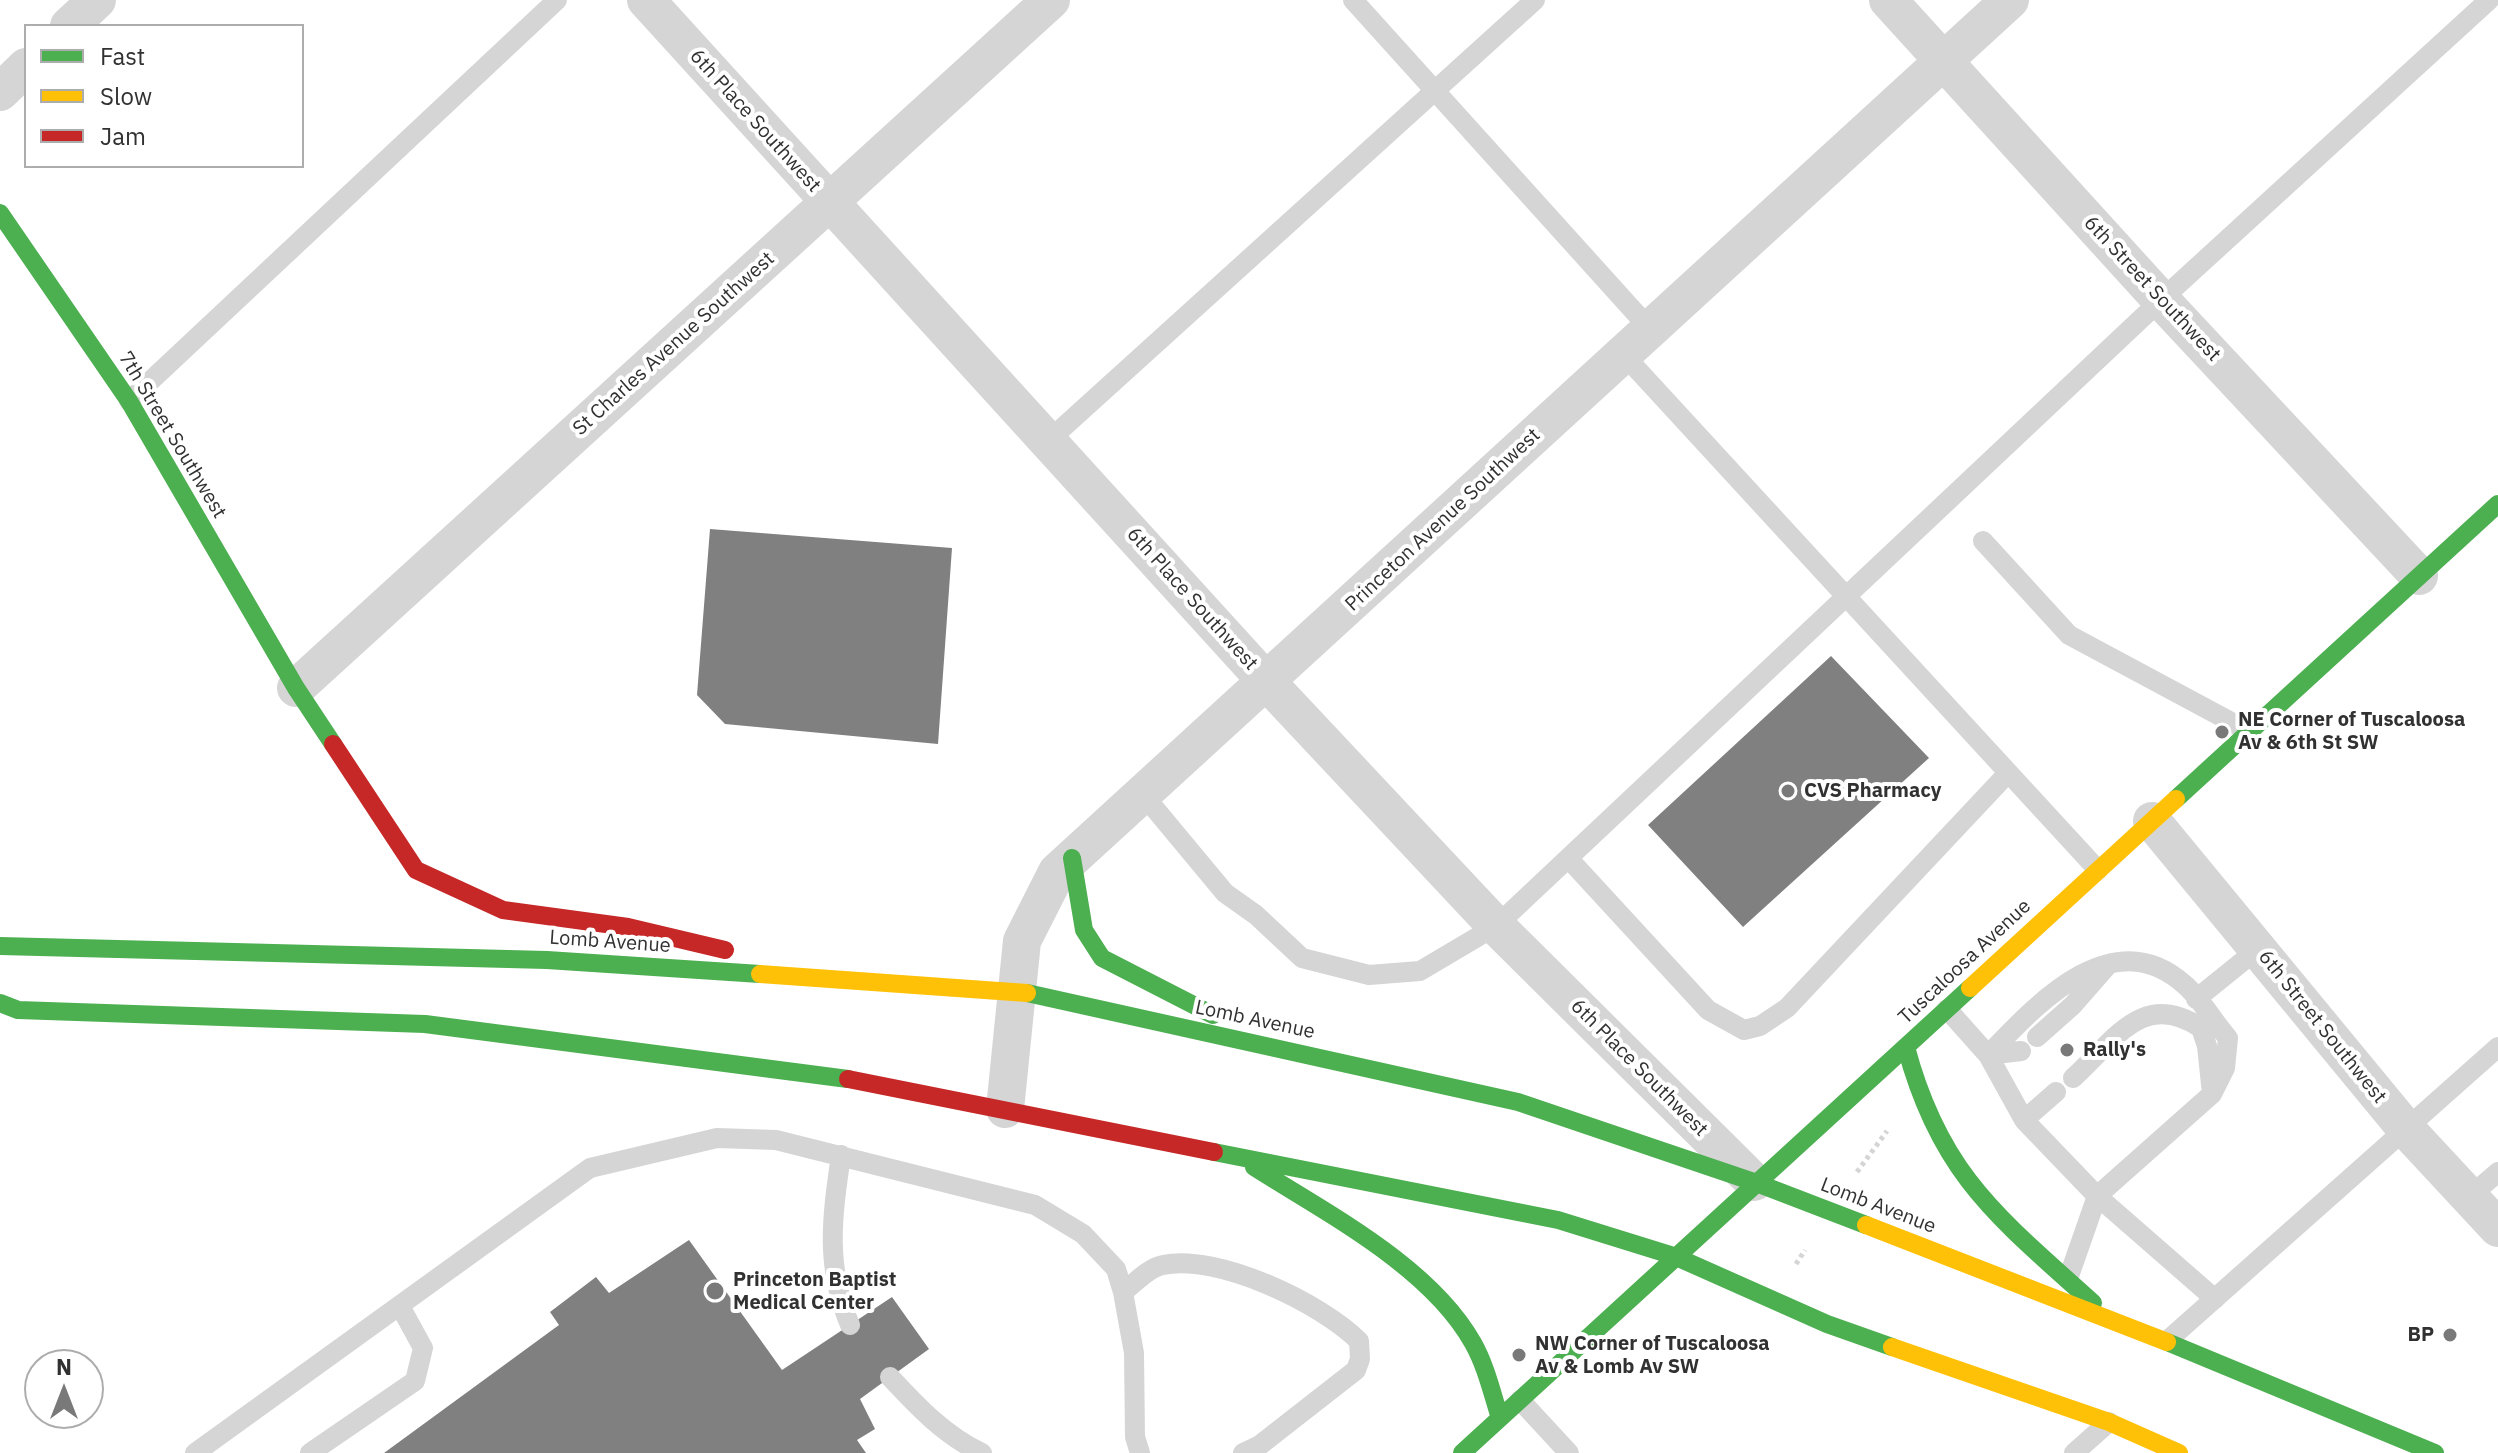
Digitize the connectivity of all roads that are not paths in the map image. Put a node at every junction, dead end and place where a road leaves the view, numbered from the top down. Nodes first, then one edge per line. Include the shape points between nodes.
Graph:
1 (97, 0) edge
2 (557, 0) edge
3 (646, 0) edge
4 (1051, 0) edge
5 (1353, 0) edge
6 (1535, 0) edge
7 (1888, 0) edge
8 (2010, 0) edge
9 (2489, 0) edge
10 (71, 24) edge
11 (1943, 61) junction
12 (24, 69) edge
13 (1435, 91) junction
14 (0, 92) edge
15 (830, 203) junction
16 (0, 213) edge
17 (2161, 300) junction
18 (1650, 329) junction
19 (1623, 354) junction
20 (129, 401) junction
21 (1048, 441) junction
22 (2498, 504) edge
23 (1983, 541) dead end
24 (2419, 576) junction
25 (1847, 596) junction
26 (1267, 682) junction
27 (296, 688) junction
28 (2248, 731) junction
29 (2008, 773) junction
30 (1141, 792) junction
31 (2152, 821) junction
32 (1072, 858) junction
33 (1568, 858) junction
34 (2098, 870) junction
35 (1496, 926) junction
36 (0, 946) edge
37 (2258, 949) junction
38 (2111, 962) junction
39 (844, 979) junction
40 (1017, 991) junction
41 (2196, 999) junction
42 (0, 1003) edge
43 (1947, 1009) junction
44 (2037, 1037) dead end
45 (1906, 1047) junction
46 (2498, 1047) edge
47 (2021, 1051) dead end
48 (1988, 1055) junction
49 (1319, 1057) junction
50 (2073, 1078) dead end
51 (2056, 1092) dead end
52 (2212, 1094) junction
53 (1005, 1109) junction
54 (2024, 1120) junction
55 (2406, 1129) junction
56 (841, 1155) junction
57 (1235, 1155) junction
58 (2498, 1172) edge
59 (1754, 1182) junction
60 (2097, 1196) junction
61 (2469, 1197) junction
62 (2498, 1228) edge
63 (1674, 1256) junction
64 (2068, 1279) junction
65 (1123, 1292) junction
66 (2215, 1299) junction
67 (400, 1306) junction
68 (2109, 1318) junction
69 (850, 1325) dead end
70 (2167, 1341) junction
71 (890, 1377) dead end
72 (1520, 1400) junction
73 (1500, 1418) junction
74 (2109, 1422) junction
75 (195, 1453) edge
76 (310, 1453) edge
77 (982, 1453) edge
78 (1140, 1453) edge
79 (1243, 1453) edge
80 (1462, 1453) edge
81 (1569, 1453) edge
82 (2074, 1453) edge
83 (2179, 1453) edge
84 (2435, 1453) edge

1 - 10 street
2 - 20 lane
3 - 15 street, 6th Place Southwest
4 - 15 street, St Charles Avenue Southwest
5 - 13 lane
6 - 13 lane
7 - 11 street, 6th Street Southwest
8 - 11 street, Princeton Avenue Southwest
9 - 17 lane
11 - 17 street, 6th Street Southwest
11 - 18 street, Princeton Avenue Southwest
12 - 14 street
13 - 18 lane
13 - 21 lane
15 - 21 street, 6th Place Southwest
15 - 27 street, St Charles Avenue Southwest
16 - 20 main road, 7th Street Southwest
17 - 24 street, 6th Street Southwest
17 - 25 lane
18 - 19 street, Princeton Avenue Southwest
19 - 25 lane
19 - 26 street, Princeton Avenue Southwest
20 - 27 main road, 7th Street Southwest
21 - 26 street, 6th Place Southwest
22 - 24 main road, Tuscaloosa Avenue
23 - 28 lane via 2069,635
24 - 28 main road, Tuscaloosa Avenue
25 - 29 lane
25 - 33 lane
26 - 30 street, Princeton Avenue Southwest
26 - 35 street, 6th Place Southwest
27 - 39 main road, 7th Street Southwest via 416,870 503,910 628,927
28 - 31 main road, Tuscaloosa Avenue
29 - 33 lane via 1787,1008 1744,1030 1708,1010
29 - 34 lane
30 - 32 street, Princeton Avenue Southwest
30 - 35 lane via 1225,893 1302,958 1369,975 1420,971
31 - 34 main road, Tuscaloosa Avenue
31 - 37 street, 6th Street Southwest
32 - 40 street, Princeton Avenue Southwest via 1057,872 1022,941
32 - 49 main road via 1084,930 1102,958 1212,1015
33 - 35 lane
34 - 43 main road, Tuscaloosa Avenue
35 - 59 street, 6th Place Southwest
36 - 39 main road, Lomb Avenue via 547,960
37 - 41 lane
37 - 55 street, 6th Street Southwest
38 - 41 lane via 2161,969 2186,985
38 - 44 lane
38 - 48 lane via 2056,990
39 - 40 main road, Lomb Avenue
40 - 49 main road, Lomb Avenue
40 - 53 street, Princeton Avenue Southwest
41 - 52 lane via 2228,1038 2225,1068
42 - 53 main road via 18,1010 425,1024 820,1073
43 - 45 main road, Tuscaloosa Avenue
43 - 48 lane
45 - 59 main road, Tuscaloosa Avenue
45 - 64 main road via 1918,1096 1959,1171
46 - 55 lane
47 - 48 lane
48 - 54 lane
49 - 59 main road, Lomb Avenue via 1518,1102
50 - 52 lane via 2135,1021 2169,1011 2201,1028
51 - 54 lane
52 - 60 lane
53 - 57 main road
54 - 60 lane
55 - 61 street, 6th Street Southwest
55 - 66 lane
56 - 65 lane via 1035,1205 1083,1234 1116,1269
56 - 67 lane via 776,1140 717,1138 590,1168
56 - 69 lane via 832,1266
57 - 63 main road via 1558,1220
57 - 73 main road via 1372,1244 1436,1297 1468,1335
58 - 61 lane
59 - 63 main road, Tuscaloosa Avenue
59 - 68 main road, Lomb Avenue
60 - 64 lane
60 - 66 lane
61 - 62 street, 6th Street Southwest
63 - 72 main road, Tuscaloosa Avenue
63 - 74 main road via 1827,1324
64 - 68 main road
65 - 78 lane via 1134,1353 1135,1437
65 - 79 lane via 1161,1265 1208,1265 1289,1295 1359,1341 1356,1370
66 - 70 lane
67 - 75 lane
67 - 76 lane via 423,1348 415,1381
68 - 70 main road, Lomb Avenue
70 - 84 main road, Lomb Avenue
71 - 77 lane via 922,1412
72 - 73 main road, Tuscaloosa Avenue
72 - 81 lane
73 - 80 main road, Tuscaloosa Avenue
74 - 82 lane
74 - 83 main road

